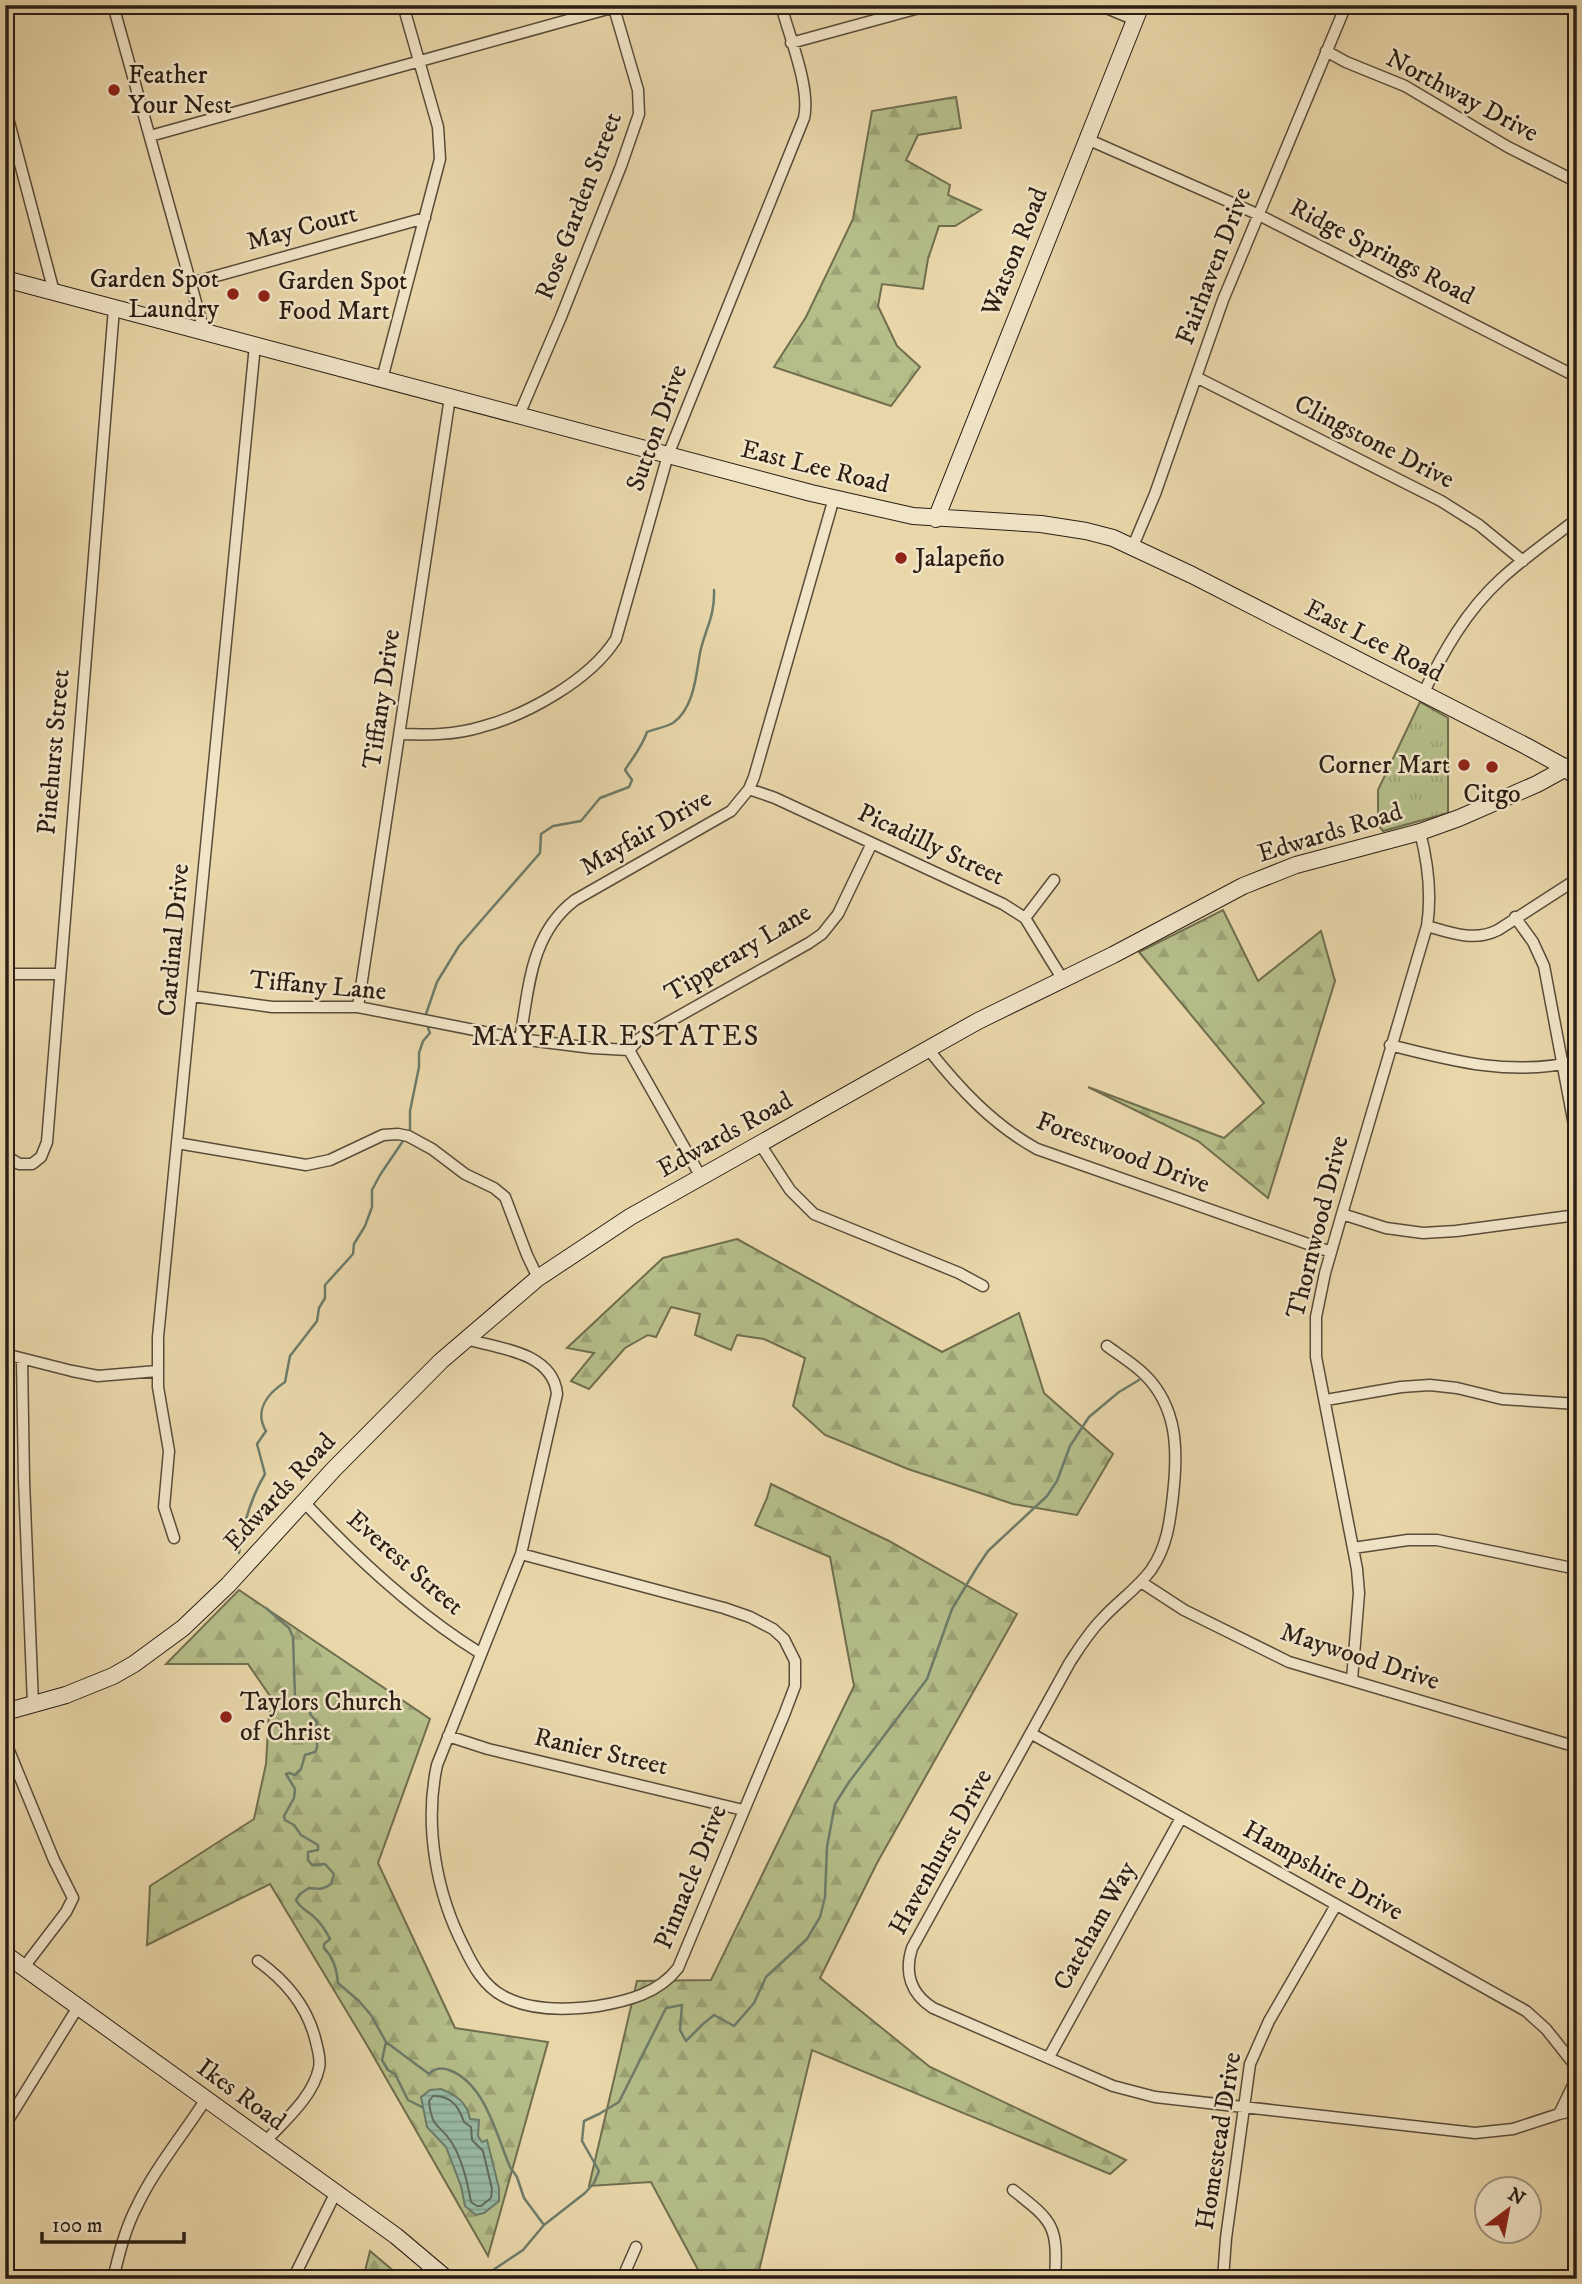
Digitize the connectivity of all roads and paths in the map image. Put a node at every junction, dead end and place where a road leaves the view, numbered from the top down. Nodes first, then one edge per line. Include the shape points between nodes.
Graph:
1 (113, 5) edge
2 (403, 5) edge
3 (781, 5) edge
4 (930, 5) edge
5 (1099, 5) edge
6 (1346, 5) edge
7 (618, 6) edge
8 (1138, 13) edge
9 (791, 43) junction
10 (1326, 51) junction
11 (419, 61) junction
12 (5, 107) edge
13 (149, 136) junction
14 (1087, 139) junction
15 (1577, 182) edge
16 (1257, 214) junction
17 (425, 218) junction
18 (5, 279) edge
19 (191, 283) junction
20 (54, 292) junction
21 (114, 307) junction
22 (204, 331) junction
23 (256, 345) junction
24 (1196, 377) junction
25 (1577, 377) edge
26 (382, 379) junction
27 (450, 397) junction
28 (519, 415) junction
29 (668, 454) junction
30 (834, 498) junction
31 (936, 519) junction
32 (1577, 519) edge
33 (1133, 546) junction
34 (1524, 561) junction
35 (1423, 694) junction
36 (400, 734) junction
37 (1573, 769) edge
38 (749, 789) junction
39 (1420, 832) junction
40 (872, 843) junction
41 (1577, 879) edge
42 (1055, 880) dead end
43 (1515, 917) junction
44 (1025, 918) junction
45 (1427, 926) junction
46 (5, 974) edge
47 (59, 974) junction
48 (1063, 979) junction
49 (192, 996) junction
50 (358, 1007) junction
51 (520, 1038) junction
52 (1390, 1045) junction
53 (928, 1049) junction
54 (629, 1050) junction
55 (1577, 1061) edge
56 (1562, 1065) junction
57 (1577, 1141) edge
58 (177, 1143) junction
59 (760, 1144) junction
60 (5, 1155) edge
61 (701, 1177) junction
62 (1342, 1213) junction
63 (1577, 1215) edge
64 (1331, 1252) junction
65 (538, 1278) junction
66 (983, 1286) dead end
67 (465, 1339) junction
68 (1107, 1346) dead end
69 (5, 1354) edge
70 (22, 1359) junction
71 (157, 1371) junction
72 (1326, 1400) junction
73 (1577, 1404) edge
74 (304, 1502) junction
75 (174, 1538) dead end
76 (1353, 1548) junction
77 (521, 1554) junction
78 (1577, 1569) edge
79 (1141, 1582) junction
80 (480, 1653) junction
81 (1352, 1680) junction
82 (33, 1704) junction
83 (5, 1712) edge
84 (1031, 1734) junction
85 (448, 1736) junction
86 (5, 1741) edge
87 (1577, 1747) edge
88 (743, 1810) junction
89 (1181, 1818) junction
90 (1336, 1905) junction
91 (5, 1954) edge
92 (258, 1961) dead end
93 (24, 1967) junction
94 (78, 2007) junction
95 (1049, 2057) junction
96 (1577, 2068) edge
97 (1577, 2077) edge
98 (205, 2099) junction
99 (1244, 2108) junction
100 (1577, 2110) edge
101 (1559, 2114) junction
102 (5, 2125) edge
103 (265, 2142) junction
104 (1013, 2190) dead end
105 (336, 2192) junction
106 (636, 2247) dead end
107 (113, 2279) edge
108 (293, 2279) edge
109 (447, 2279) edge
110 (622, 2279) edge
111 (1055, 2279) edge
112 (1223, 2279) edge

1 - 13 street
2 - 11 street
3 - 9 street, Sutton Drive
4 - 9 street
5 - 8 street
6 - 10 street, Fairhaven Drive
7 - 11 street
7 - 28 street, Rose Garden Street via 638,90 639,114
8 - 14 street, Watson Road
9 - 29 street, Sutton Drive via 807,100 804,118
10 - 15 street, Northway Drive via 1415,92
10 - 16 street, Fairhaven Drive
11 - 13 street
11 - 17 street via 440,148
12 - 20 street
13 - 19 street
14 - 16 street, Ridge Springs Road
14 - 31 street, Watson Road
16 - 24 street, Fairhaven Drive
16 - 25 street, Ridge Springs Road
17 - 19 street, May Court
17 - 26 street
18 - 20 street, East Lee Road
19 - 22 street
20 - 21 street, East Lee Road
21 - 22 street, East Lee Road
21 - 47 street, Pinehurst Street
22 - 23 street, East Lee Road
23 - 26 street, East Lee Road
23 - 49 street, Cardinal Drive
24 - 33 street, Fairhaven Drive
24 - 34 street, Clingstone Drive via 1441,501
26 - 27 street, East Lee Road
27 - 28 street, East Lee Road
27 - 36 street, Tiffany Drive
28 - 29 street, East Lee Road
29 - 30 street, East Lee Road
29 - 36 street, Sutton Drive via 621,625 606,652 564,688 505,719 457,733
30 - 31 street, East Lee Road
30 - 38 street, Mayfair Drive
31 - 33 street, East Lee Road via 1064,527
32 - 34 street
33 - 35 street, East Lee Road
34 - 35 street via 1486,594 1458,630
35 - 37 street, East Lee Road
36 - 50 street, Tiffany Drive
37 - 39 street, Edwards Road
38 - 40 street, Picadilly Street
38 - 51 street, Mayfair Drive via 731,811 560,913 535,957
39 - 45 street, Thornwood Drive via 1430,885
39 - 48 street, Edwards Road via 1268,874
40 - 44 street, Picadilly Street
40 - 54 street, Tipperary Lane via 838,914 822,934 640,1038
41 - 43 street
42 - 44 street
43 - 45 street via 1478,937
43 - 56 street via 1544,966
44 - 48 street, Picadilly Street
45 - 52 street, Thornwood Drive
46 - 47 street
47 - 60 street, Pinehurst Street via 46,1149 39,1160 27,1165
48 - 53 street, Edwards Road
49 - 50 street, Tiffany Lane via 272,1007
49 - 58 street, Cardinal Drive
50 - 51 street, Tiffany Lane
51 - 54 street, Tiffany Lane
52 - 56 street via 1492,1067
52 - 62 street, Thornwood Drive
53 - 59 street, Edwards Road
53 - 64 street, Forestwood Drive via 979,1107 1037,1149
54 - 61 street
55 - 56 street
56 - 57 street
58 - 65 street via 306,1165 330,1160 383,1135 408,1136 505,1197
58 - 71 street, Cardinal Drive
59 - 61 street, Edwards Road
59 - 66 street via 790,1190 814,1214
61 - 65 street, Edwards Road
62 - 63 street via 1387,1228 1423,1233
62 - 64 street, Thornwood Drive
64 - 72 street, Thornwood Drive via 1315,1335
65 - 67 street, Edwards Road
67 - 74 street, Edwards Road
67 - 77 street, Pinnacle Drive via 536,1360 555,1382 556,1401
68 - 79 street, Havenhurst Drive via 1154,1386 1175,1436 1176,1473 1168,1533
69 - 70 street
70 - 71 street via 98,1376
70 - 82 street
71 - 75 street, Cardinal Drive via 169,1451 164,1507
72 - 73 street via 1430,1385 1502,1399
72 - 76 street, Thornwood Drive
74 - 80 street, Everest Street via 406,1601
74 - 82 street, Edwards Road via 203,1610 160,1646 94,1684
76 - 78 street via 1437,1540
76 - 81 street, Thornwood Drive via 1359,1593
77 - 80 street, Pinnacle Drive
77 - 88 street, Pinnacle Drive via 724,1608 762,1622 784,1639 795,1661 794,1686
79 - 81 street, Maywood Drive via 1269,1653
79 - 84 street, Havenhurst Drive via 1084,1640
80 - 85 street, Pinnacle Drive
81 - 87 street, Maywood Drive
82 - 83 street, Edwards Road
84 - 89 street, Hampshire Drive
84 - 95 street, Havenhurst Drive via 912,1948 908,1964 914,1990 933,2008
85 - 88 street, Ranier Street
85 - 88 street, Pinnacle Drive via 432,1795 436,1859 445,1905 480,1975 498,1993 523,2004 567,2008 613,2003 670,1978 682,1961
86 - 93 street via 74,1898
89 - 90 street, Hampshire Drive
89 - 95 street, Cateham Way
90 - 96 street, Hampshire Drive via 1526,2011
90 - 99 street, Homestead Drive via 1253,2055
91 - 93 street, Ikes Road
92 - 103 street via 279,1977 300,2003 315,2034 319,2059 309,2090
93 - 94 street, Ikes Road
94 - 98 street, Ikes Road
94 - 102 street
95 - 99 street, Havenhurst Drive via 1133,2093
97 - 101 street
98 - 103 street, Ikes Road
98 - 107 street via 142,2195 123,2238
99 - 101 street, Havenhurst Drive via 1475,2133 1513,2129
99 - 112 street, Homestead Drive
100 - 101 street, Havenhurst Drive
103 - 105 street, Ikes Road
104 - 111 street via 1052,2226 1057,2248
105 - 108 street
105 - 109 street, Ikes Road
106 - 110 street

